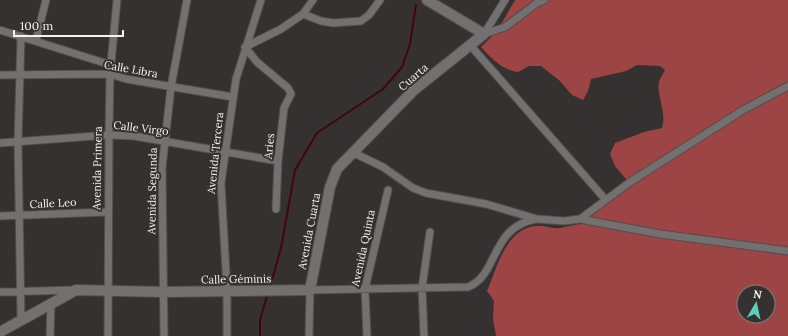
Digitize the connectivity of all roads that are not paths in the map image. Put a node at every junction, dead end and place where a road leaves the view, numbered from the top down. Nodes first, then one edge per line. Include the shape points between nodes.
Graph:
1 (46, 0) edge
2 (117, 0) edge
3 (187, 0) edge
4 (261, 0) edge
5 (313, 0) edge
6 (380, 0) edge
7 (427, 0) edge
8 (505, 0) edge
9 (544, 0) edge
10 (303, 14) junction
11 (0, 30) edge
12 (484, 34) junction
13 (21, 36) junction
14 (36, 40) junction
15 (470, 45) junction
16 (245, 47) junction
17 (111, 65) junction
18 (0, 74) edge
19 (19, 74) junction
20 (110, 74) junction
21 (788, 86) edge
22 (171, 87) junction
23 (233, 97) junction
24 (109, 135) junction
25 (18, 142) junction
26 (164, 142) junction
27 (361, 142) joint
28 (0, 143) edge
29 (352, 152) junction
30 (224, 153) junction
31 (278, 161) junction
32 (388, 190) dead end
33 (605, 199) junction
34 (276, 209) dead end
35 (108, 212) junction
36 (0, 216) edge
37 (19, 216) junction
38 (537, 219) junction
39 (580, 219) junction
40 (430, 232) dead end
41 (788, 251) edge
42 (422, 288) junction
43 (365, 289) junction
44 (76, 290) junction
45 (227, 290) junction
46 (310, 290) junction
47 (20, 291) junction
48 (110, 291) junction
49 (0, 292) edge
50 (163, 292) junction
51 (51, 303) junction
52 (21, 320) junction
53 (0, 332) edge
54 (50, 336) edge
55 (108, 336) edge
56 (164, 336) edge
57 (227, 336) edge
58 (309, 336) edge
59 (367, 336) edge
60 (424, 336) edge

1 - 14 street
2 - 17 street, Avenida Primera
3 - 22 street, Avenida Segunda
4 - 16 street, Avenida Tercera
5 - 10 street
6 - 10 street via 361,21 321,21
7 - 12 street
8 - 12 street
9 - 12 street via 505,27
10 - 16 street
11 - 13 street
12 - 15 street, Cuarta
13 - 14 street
13 - 19 street
14 - 17 street
15 - 27 street, Cuarta via 414,90
15 - 33 street
16 - 23 street, Avenida Tercera
16 - 31 street, Aries via 257,62 288,88 291,94 284,108
17 - 20 street, Avenida Primera
18 - 19 street, Calle Libra
19 - 20 street, Calle Libra
19 - 25 street
20 - 22 street, Calle Libra
20 - 24 street, Avenida Primera
21 - 33 street via 743,110
22 - 23 street, Calle Libra
22 - 26 street, Avenida Segunda
23 - 30 street, Avenida Tercera
24 - 25 street, Calle Virgo
24 - 26 street, Calle Virgo via 134,136
24 - 35 street, Avenida Primera
25 - 28 street, Calle Virgo
25 - 37 street
26 - 30 street, Calle Virgo
26 - 50 street, Avenida Segunda
27 - 29 street, Avenida Cuarta
29 - 38 street via 426,193 486,204
29 - 46 street, Avenida Cuarta via 336,168 333,175
30 - 31 street, Calle Virgo
30 - 45 street, Avenida Tercera via 221,183
31 - 34 street, Aries
32 - 43 street, Avenida Quinta
33 - 39 street
35 - 37 street, Calle Leo
35 - 48 street, Avenida Primera
36 - 37 street, Calle Leo
37 - 47 street
38 - 39 street
38 - 42 street, Calle Géminis via 525,221 507,235 482,279 468,286
39 - 41 street via 660,234
40 - 42 street
42 - 43 street, Calle Géminis
42 - 60 street
43 - 46 street, Calle Géminis
43 - 59 street, Avenida Quinta
44 - 47 street
44 - 48 street, Calle Géminis
44 - 51 street, Calle Géminis
45 - 46 street, Calle Géminis
45 - 50 street, Calle Géminis
45 - 57 street, Avenida Tercera
46 - 58 street, Avenida Cuarta
47 - 49 street
47 - 52 street
48 - 50 street, Calle Géminis
48 - 55 street, Avenida Primera
50 - 56 street, Avenida Segunda
51 - 52 street, Calle Géminis
51 - 54 street
52 - 53 street, Calle Géminis

